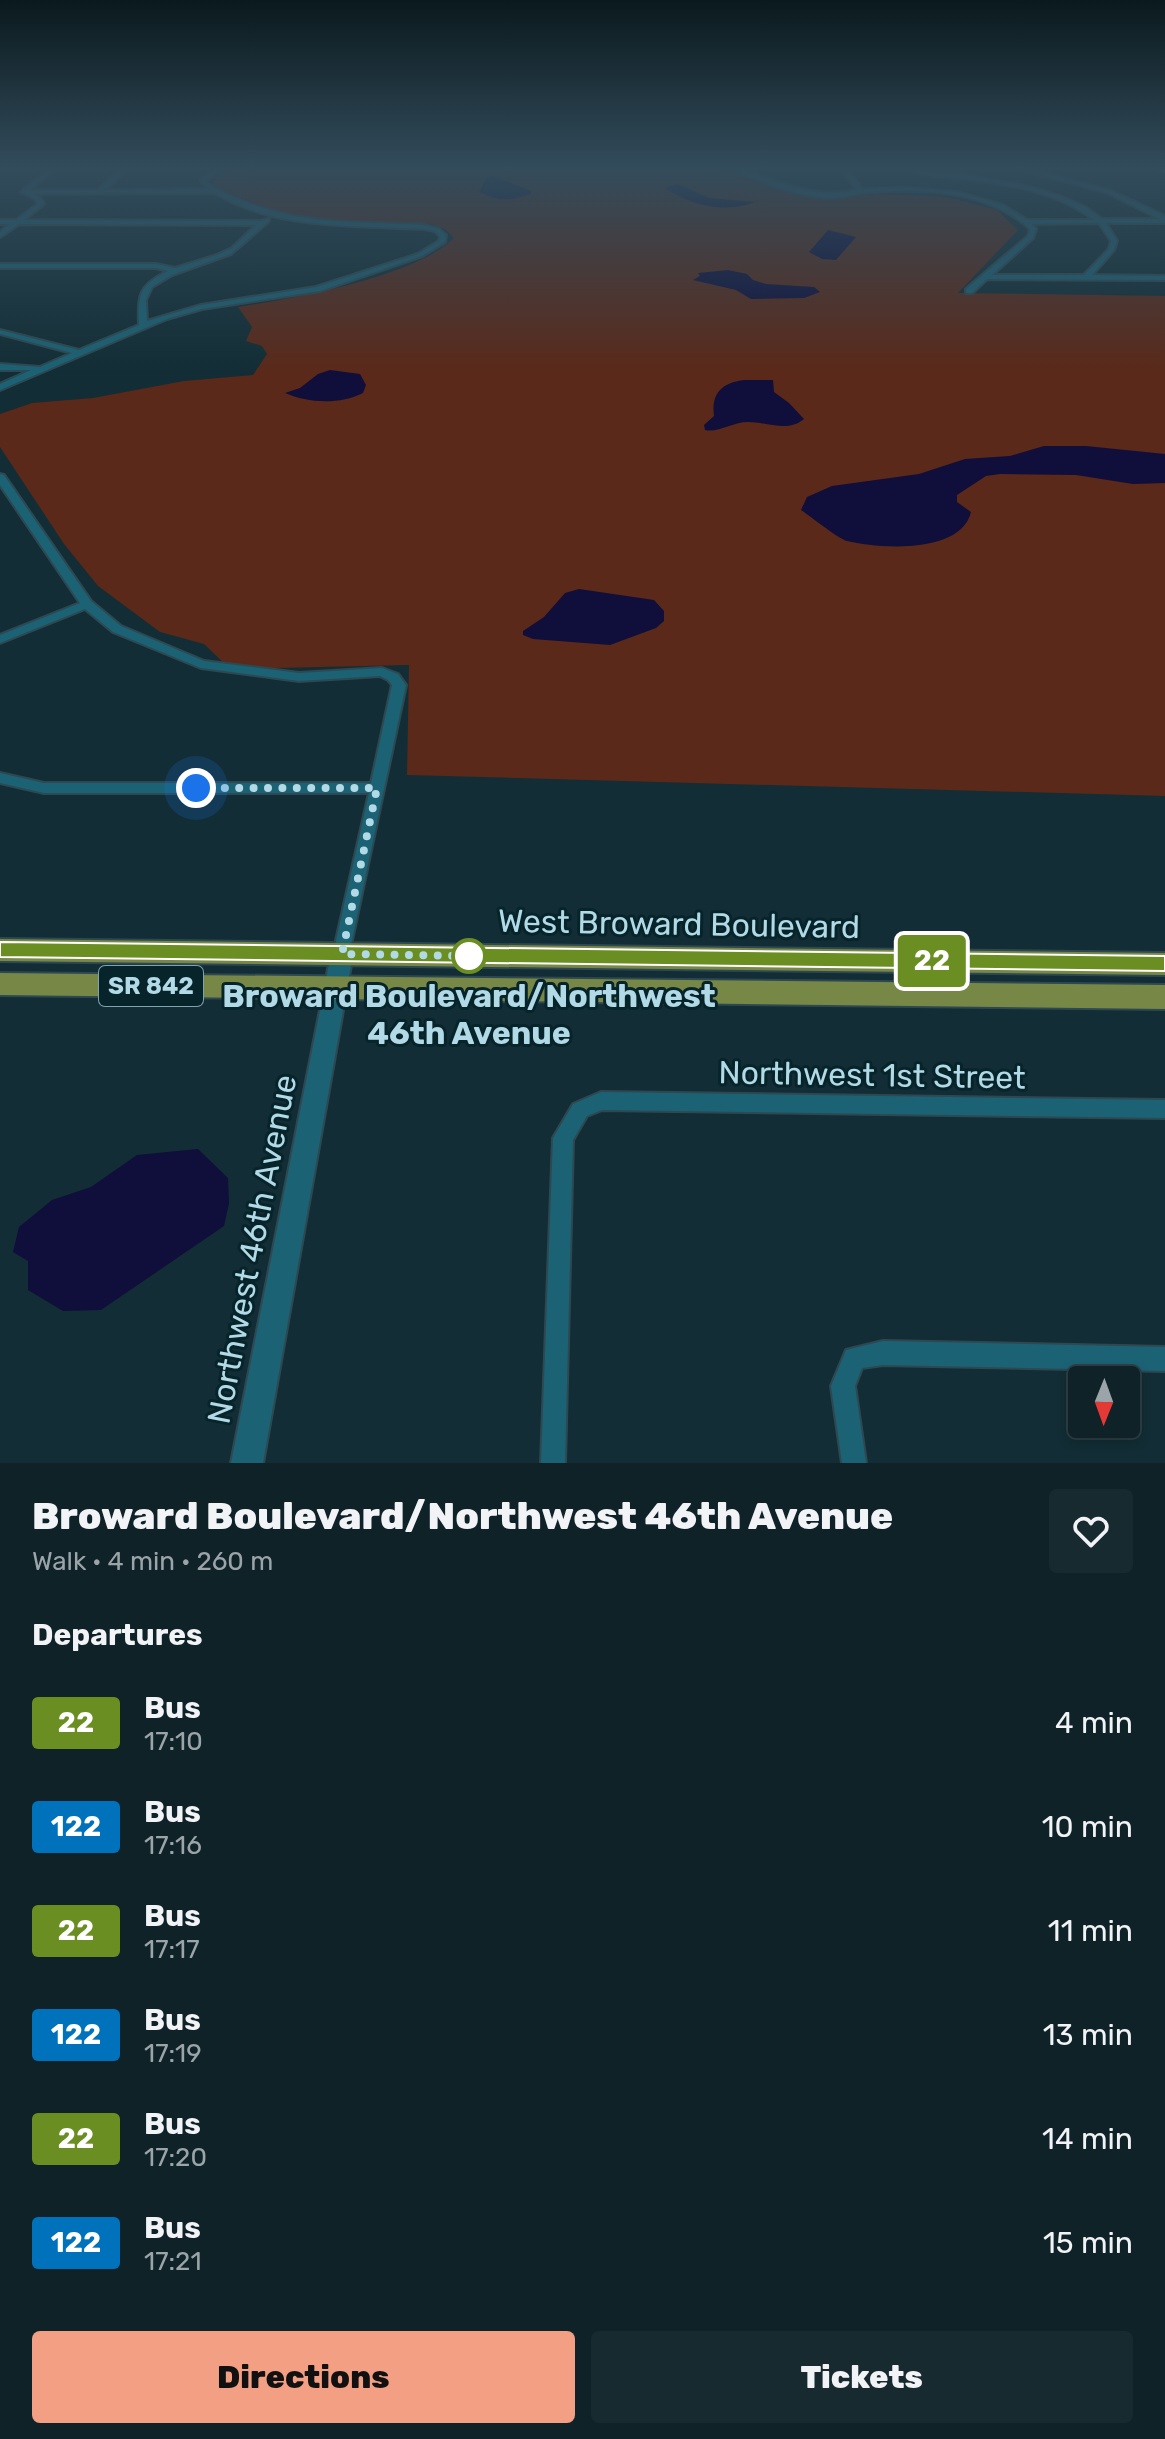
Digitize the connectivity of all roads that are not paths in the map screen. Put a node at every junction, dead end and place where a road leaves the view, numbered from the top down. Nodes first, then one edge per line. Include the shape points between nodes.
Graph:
1 (250, 236) edge
2 (443, 236) edge
3 (1031, 236) edge
4 (1111, 236) edge
5 (0, 266) edge
6 (177, 271) junction
7 (984, 277) junction
8 (1086, 278) junction
9 (1165, 278) edge
10 (969, 291) dead end
11 (143, 325) junction
12 (0, 332) edge
13 (77, 352) junction
14 (0, 367) edge
15 (41, 368) junction
16 (0, 387) edge
17 (0, 477) edge
18 (87, 604) junction
19 (0, 639) edge
20 (0, 778) edge
21 (377, 788) junction
22 (0, 950) edge
23 (342, 954) junction
24 (1165, 964) edge
25 (0, 984) edge
26 (336, 986) junction
27 (1165, 997) edge
28 (1165, 1109) edge
29 (1165, 1359) edge
30 (247, 1463) edge
31 (553, 1463) edge
32 (854, 1463) edge

1 - 6 street via 225,255
2 - 11 street via 420,255 317,289 201,307
3 - 7 street
4 - 8 street via 1112,249
5 - 6 street via 156,266
6 - 11 street via 146,288
7 - 8 street
7 - 10 street
8 - 9 street
11 - 13 street
12 - 13 street
13 - 15 street
14 - 15 street
15 - 16 street
17 - 18 street
18 - 19 street
18 - 21 street via 117,629 201,664 299,677 382,672 393,677 399,685
20 - 21 street via 44,788
21 - 23 street
22 - 23 main road, West Broward Boulevard / SR 842
23 - 24 main road, West Broward Boulevard / SR 842
23 - 26 street, Northwest 46th Avenue
25 - 26 main road, SR 842
26 - 27 main road, SR 842
26 - 30 street, Northwest 46th Avenue
28 - 31 street, Northwest 1st Street via 601,1101 580,1110 563,1138
29 - 32 street via 883,1353 854,1358 843,1386

